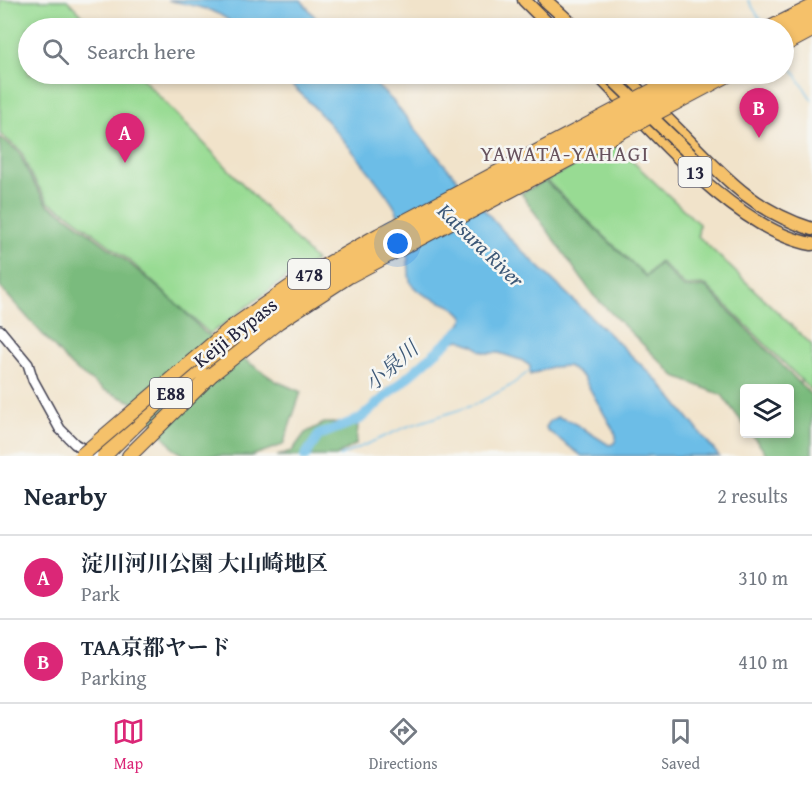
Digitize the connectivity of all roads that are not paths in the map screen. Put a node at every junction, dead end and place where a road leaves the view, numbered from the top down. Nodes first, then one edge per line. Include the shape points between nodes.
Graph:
1 (524, 0) edge
2 (535, 0) edge
3 (545, 0) edge
4 (812, 6) edge
5 (542, 18) edge
6 (553, 18) edge
7 (565, 18) edge
8 (793, 18) edge
9 (812, 19) edge
10 (794, 24) edge
11 (812, 30) edge
12 (794, 39) edge
13 (608, 84) edge
14 (617, 84) edge
15 (630, 84) edge
16 (664, 84) edge
17 (689, 84) edge
18 (711, 84) edge
19 (633, 100) junction
20 (695, 160) junction
21 (811, 236) edge
22 (0, 330) edge
23 (243, 336) junction
24 (211, 375) junction
25 (81, 456) edge
26 (95, 456) edge
27 (104, 456) edge
28 (114, 456) edge
29 (129, 456) edge
30 (140, 456) edge

1 - 5 main road
2 - 6 main road
3 - 7 main road
4 - 8 highway
9 - 10 highway
11 - 12 highway
13 - 20 main road, 13
14 - 19 main road, 13, bridge
15 - 20 main road, 13
16 - 19 highway, 478, bridge
17 - 23 highway, Keiji Bypass / E88, bridge via 384,244 308,289
18 - 24 highway, Keiji Bypass / E88, bridge via 359,270 278,322
19 - 20 main road, 13, bridge
19 - 25 highway, 478, bridge via 300,280 231,328
20 - 21 main road, 13 via 753,209
22 - 26 street via 26,357 33,380 60,429
23 - 27 highway, E88 via 181,384
23 - 28 highway, Keiji Bypass / E88 via 170,399
24 - 29 highway, Keiji Bypass / E88
24 - 30 highway

